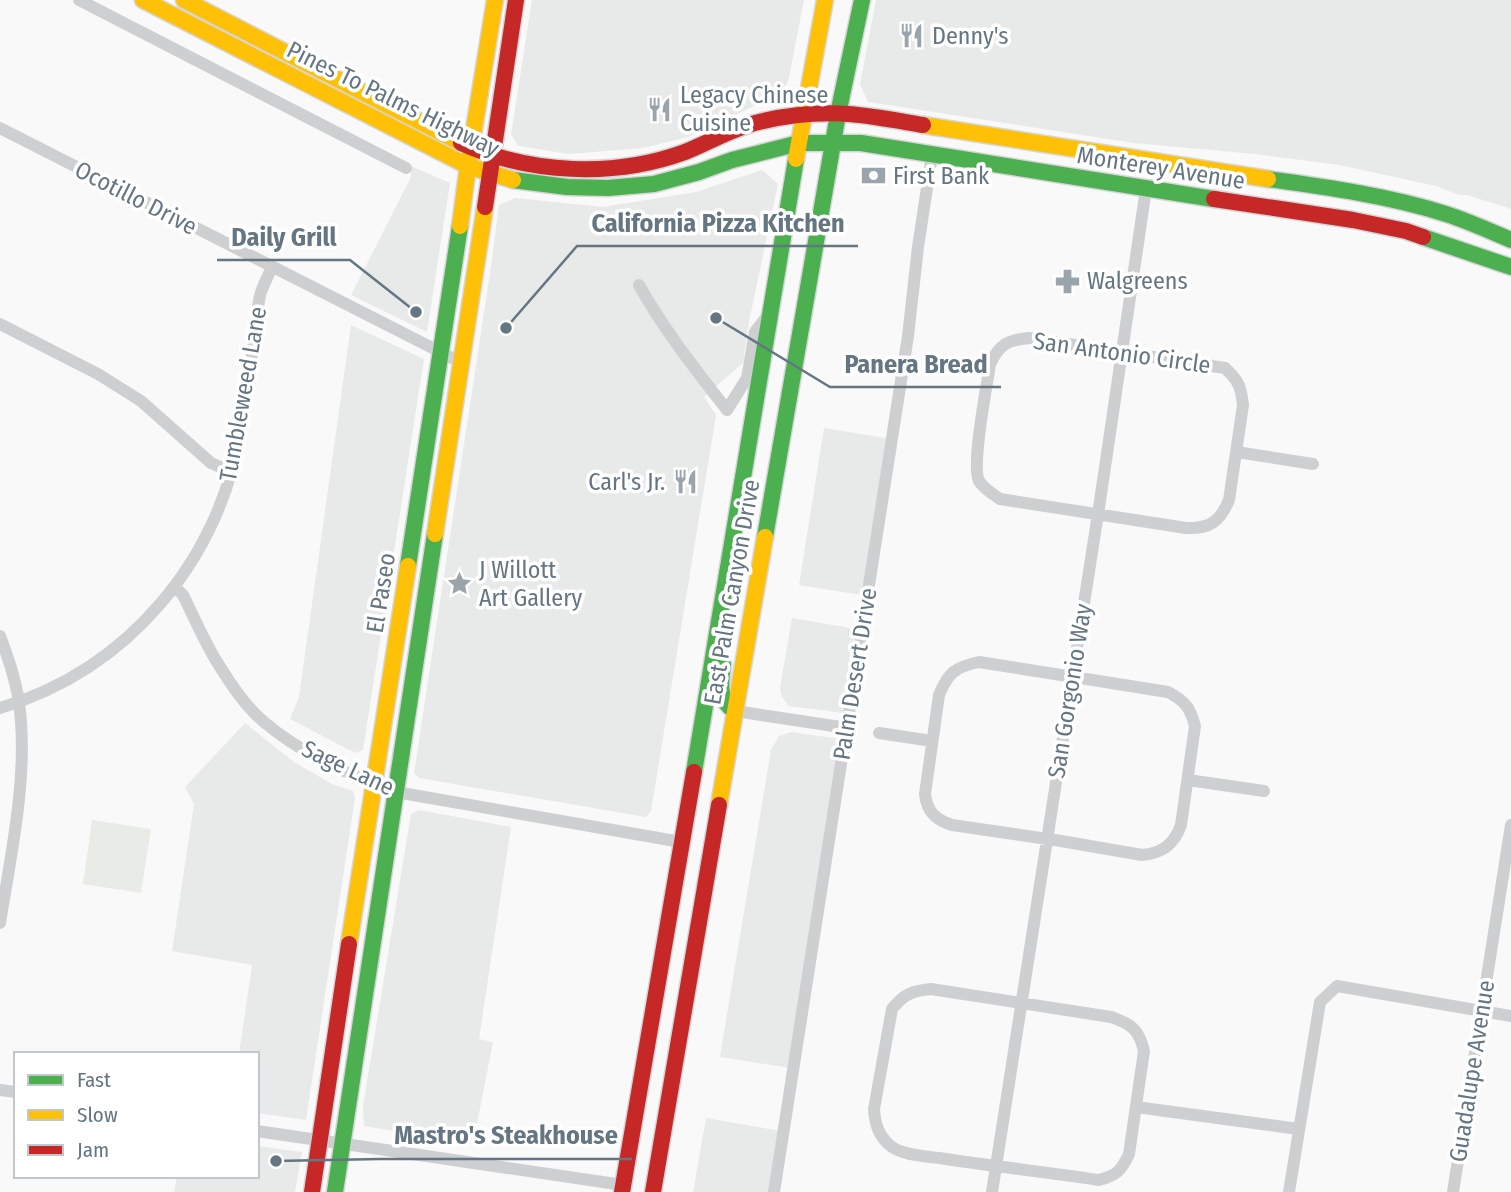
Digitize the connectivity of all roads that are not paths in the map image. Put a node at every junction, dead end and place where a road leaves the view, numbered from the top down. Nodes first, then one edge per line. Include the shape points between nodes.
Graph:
1 (79, 0) edge
2 (143, 0) edge
3 (184, 0) edge
4 (516, 0) edge
5 (825, 0) edge
6 (862, 0) edge
7 (494, 1) edge
8 (838, 114) junction
9 (804, 115) junction
10 (0, 128) edge
11 (799, 143) junction
12 (833, 143) junction
13 (481, 151) junction
14 (932, 155) junction
15 (467, 166) junction
16 (406, 168) dead end
17 (488, 173) junction
18 (1146, 189) junction
19 (1327, 215) junction
20 (1506, 238) edge
21 (272, 267) junction
22 (1511, 267) edge
23 (639, 285) dead end
24 (771, 311) junction
25 (0, 324) edge
26 (440, 352) junction
27 (1123, 352) junction
28 (460, 362) junction
29 (1237, 452) junction
30 (1313, 464) dead end
31 (232, 472) junction
32 (1098, 514) junction
33 (175, 587) junction
34 (724, 600) junction
35 (0, 636) edge
36 (1072, 677) junction
37 (19, 702) junction
38 (0, 708) edge
39 (734, 711) junction
40 (847, 728) junction
41 (878, 733) dead end
42 (932, 741) junction
43 (1188, 780) junction
44 (375, 784) junction
45 (1264, 790) dead end
46 (396, 792) junction
47 (1511, 825) edge
48 (1046, 840) junction
49 (681, 842) junction
50 (0, 923) edge
51 (687, 988) junction
52 (1022, 1004) junction
53 (1482, 1011) junction
54 (1511, 1016) edge
55 (1136, 1107) junction
56 (1299, 1129) junction
57 (259, 1131) edge
58 (320, 1141) junction
59 (342, 1144) junction
60 (997, 1166) junction
61 (622, 1188) edge
62 (312, 1192) edge
63 (335, 1192) edge
64 (653, 1192) edge
65 (774, 1192) edge
66 (992, 1192) edge
67 (1289, 1192) edge
68 (1453, 1192) edge

1 - 16 street
2 - 15 main road, Pines To Palms Highway
3 - 13 main road, Pines To Palms Highway
4 - 13 main road, El Paseo
5 - 9 main road, East Palm Canyon Drive
6 - 8 main road, East Palm Canyon Drive
7 - 13 main road via 496,44
8 - 9 main road, Monterey Avenue
8 - 12 main road, East Palm Canyon Drive
8 - 20 main road, Monterey Avenue via 1313,185 1418,206
9 - 11 main road, East Palm Canyon Drive
9 - 13 main road, Pines To Palms Highway via 759,122 644,163 606,168 529,165
10 - 21 street, Ocotillo Drive
11 - 12 main road, Monterey Avenue
11 - 17 main road, Pines To Palms Highway via 654,184 567,187
11 - 24 main road, East Palm Canyon Drive
12 - 14 main road, Monterey Avenue
12 - 39 main road, East Palm Canyon Drive
13 - 15 main road, El Paseo
13 - 17 main road
14 - 18 main road, Monterey Avenue
14 - 40 street, Palm Desert Drive
15 - 17 main road, Pines To Palms Highway
15 - 26 main road, El Paseo
17 - 28 main road, El Paseo
18 - 19 main road, Monterey Avenue
18 - 27 street, San Gorgonio Way
19 - 20 main road via 1388,215 1470,240
19 - 22 main road, Monterey Avenue via 1406,231
21 - 26 street, Ocotillo Drive
21 - 31 street, Tumbleweed Lane via 261,293
23 - 24 street via 727,410 747,378 755,331
24 - 34 main road, East Palm Canyon Drive
25 - 31 street via 131,394 211,463
26 - 28 street, Ocotillo Drive
26 - 44 main road, El Paseo
27 - 29 street, San Antonio Circle via 1225,368 1242,390
27 - 32 street, San Gorgonio Way
27 - 32 street, San Antonio Circle via 1017,339 1003,344 990,364 976,459 978,479 1000,499
28 - 46 main road, El Paseo
29 - 30 street
29 - 32 street, San Antonio Circle via 1229,500 1214,523 1186,528
31 - 33 street, Tumbleweed Lane via 218,510
32 - 36 street, San Gorgonio Way
33 - 37 street, Tumbleweed Lane via 141,625 92,665
33 - 44 street, Sage Lane via 216,661 262,721 306,752
34 - 39 main road via 721,695 726,707
34 - 49 main road, East Palm Canyon Drive
35 - 37 street
36 - 42 street via 978,662 953,670 939,695
36 - 43 street via 1168,692 1181,699 1195,726
36 - 48 street, San Gorgonio Way
37 - 38 street, Tumbleweed Lane
37 - 50 street via 22,752 16,822
39 - 40 street
39 - 51 main road, East Palm Canyon Drive
40 - 65 street, Palm Desert Drive
41 - 42 street
42 - 48 street via 925,794 932,816 952,825
43 - 45 street
43 - 48 street via 1177,836 1154,854 1142,856
44 - 46 street, Sage Lane
44 - 58 main road, El Paseo
46 - 49 street, Sage Lane
46 - 59 main road, El Paseo
47 - 53 street, Guadalupe Avenue
48 - 52 street, San Gorgonio Way
49 - 51 main road via 694,846 698,853 683,943
49 - 61 main road, East Palm Canyon Drive
51 - 64 main road, East Palm Canyon Drive
52 - 55 street via 1111,1017 1135,1029 1144,1051
52 - 60 street, San Gorgonio Way
52 - 60 street via 931,989 902,997 891,1009 874,1110 876,1125 893,1148
53 - 54 street
53 - 56 street via 1337,986 1320,1002
53 - 68 street, Guadalupe Avenue
55 - 56 street
55 - 60 street via 1129,1154 1111,1177 1099,1180
56 - 67 street
57 - 58 street
58 - 59 street
58 - 62 main road, El Paseo
59 - 61 street
59 - 63 main road, El Paseo
60 - 66 street, San Gorgonio Way

